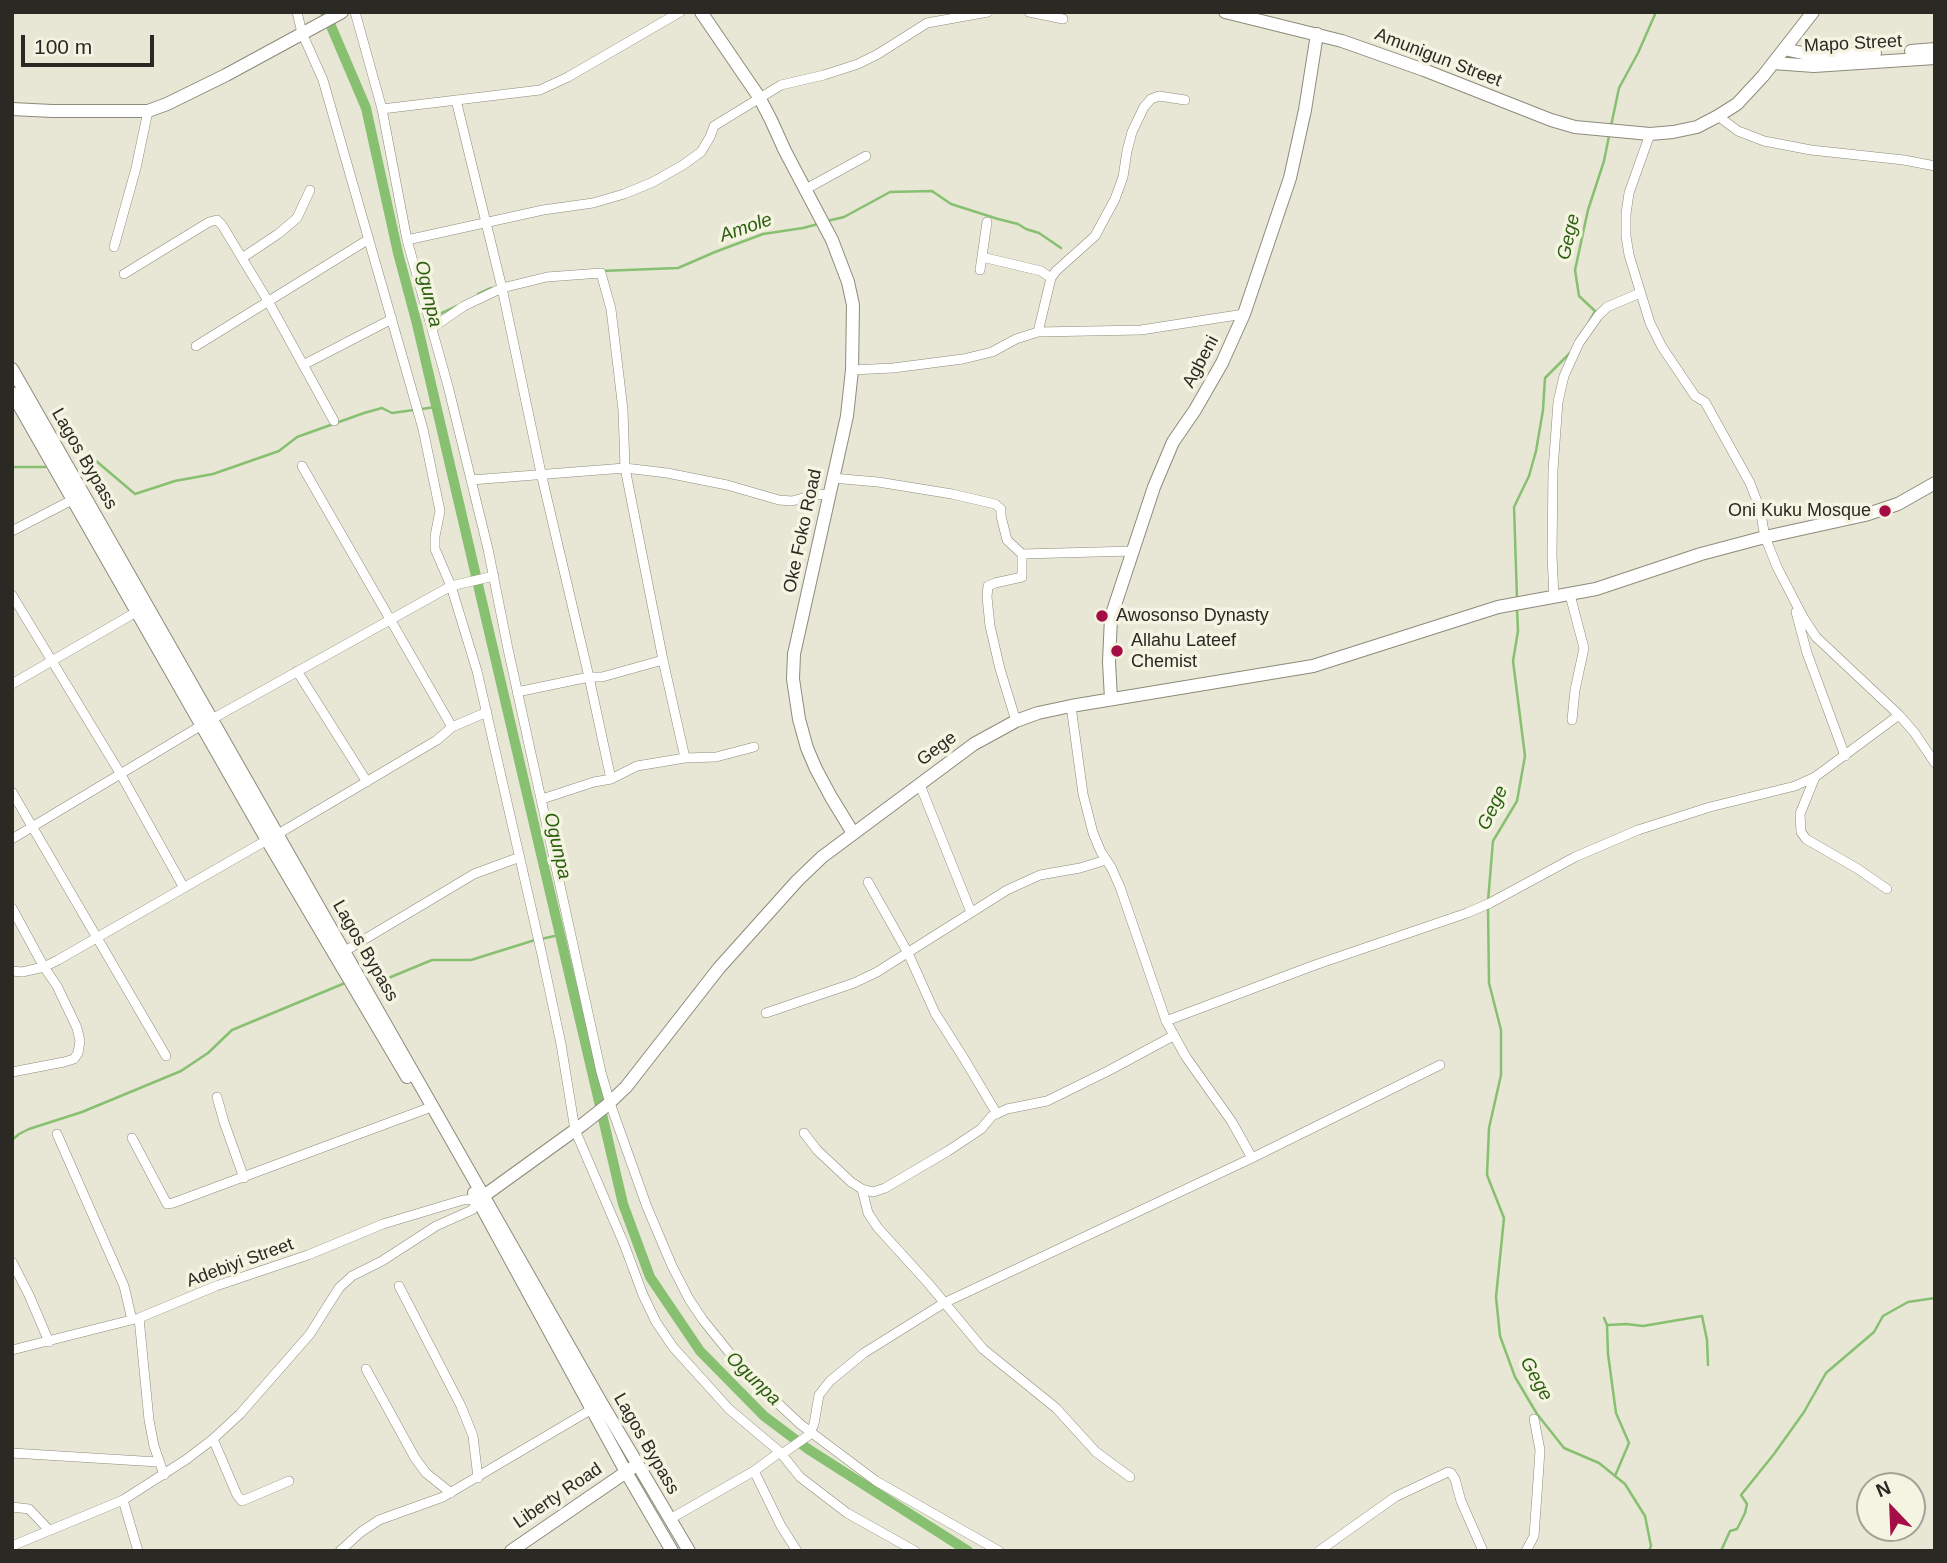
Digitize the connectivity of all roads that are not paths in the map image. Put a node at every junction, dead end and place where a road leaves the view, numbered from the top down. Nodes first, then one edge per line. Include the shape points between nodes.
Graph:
1 (297, 12) edge
2 (342, 12) edge
3 (355, 12) edge
4 (680, 12) edge
5 (701, 12) edge
6 (988, 12) edge
7 (1029, 12) edge
8 (1225, 12) edge
9 (1813, 12) edge
10 (1063, 19) dead end
11 (304, 32) junction
12 (1317, 34) junction
13 (1784, 49) junction
14 (1935, 49) edge
15 (1935, 58) edge
16 (1773, 63) junction
17 (759, 97) junction
18 (456, 100) junction
19 (1185, 100) dead end
20 (12, 108) edge
21 (382, 109) junction
22 (29, 111) junction
23 (148, 111) junction
24 (1718, 116) junction
25 (12, 117) edge
26 (1650, 134) junction
27 (866, 156) dead end
28 (1935, 166) edge
29 (806, 189) junction
30 (310, 190) dead end
31 (988, 222) dead end
32 (485, 224) junction
33 (369, 239) junction
34 (407, 240) junction
35 (114, 247) dead end
36 (982, 257) junction
37 (242, 258) junction
38 (980, 270) dead end
39 (124, 274) dead end
40 (1051, 278) junction
41 (502, 288) junction
42 (1640, 293) junction
43 (268, 301) junction
44 (1244, 314) junction
45 (392, 318) junction
46 (432, 328) junction
47 (1038, 332) junction
48 (196, 346) dead end
49 (303, 365) junction
50 (12, 369) edge
51 (852, 370) junction
52 (12, 393) edge
53 (334, 421) dead end
54 (302, 466) dead end
55 (625, 468) junction
56 (541, 473) junction
57 (832, 478) junction
58 (471, 480) junction
59 (1935, 483) edge
60 (828, 494) junction
61 (74, 499) junction
62 (12, 531) edge
63 (1765, 537) junction
64 (1134, 551) junction
65 (1022, 554) junction
66 (491, 577) junction
67 (454, 586) junction
68 (12, 595) edge
69 (1570, 595) junction
70 (1554, 598) junction
71 (1793, 599) junction
72 (138, 611) junction
73 (389, 620) junction
74 (53, 660) junction
75 (663, 660) junction
76 (298, 671) junction
77 (589, 677) junction
78 (12, 684) edge
79 (517, 692) junction
80 (1111, 699) junction
81 (1071, 706) junction
82 (486, 712) junction
83 (1899, 715) junction
84 (1572, 720) dead end
85 (1016, 721) junction
86 (207, 722) junction
87 (452, 727) junction
88 (754, 747) dead end
89 (1846, 756) junction
90 (685, 758) junction
91 (1935, 763) edge
92 (120, 773) junction
93 (1815, 777) junction
94 (611, 779) junction
95 (367, 782) junction
96 (919, 785) junction
97 (12, 792) edge
98 (542, 799) junction
99 (33, 826) junction
100 (853, 833) junction
101 (272, 837) junction
102 (12, 839) edge
103 (520, 857) junction
104 (1106, 860) junction
105 (868, 882) dead end
106 (184, 888) junction
107 (1887, 889) dead end
108 (12, 908) edge
109 (971, 912) junction
110 (97, 937) junction
111 (345, 951) junction
112 (908, 953) junction
113 (44, 967) junction
114 (12, 971) edge
115 (766, 1013) dead end
116 (1166, 1021) junction
117 (1173, 1036) junction
118 (166, 1056) dead end
119 (1440, 1065) dead end
120 (12, 1072) edge
121 (217, 1097) dead end
122 (608, 1104) junction
123 (426, 1109) junction
124 (997, 1114) junction
125 (579, 1127) junction
126 (804, 1133) dead end
127 (57, 1134) dead end
128 (132, 1138) dead end
129 (1252, 1158) junction
130 (244, 1178) junction
131 (862, 1189) junction
132 (479, 1198) junction
133 (12, 1262) edge
134 (399, 1286) dead end
135 (944, 1303) junction
136 (135, 1319) junction
137 (49, 1342) junction
138 (12, 1350) edge
139 (366, 1369) dead end
140 (592, 1409) junction
141 (1534, 1419) dead end
142 (810, 1434) junction
143 (213, 1439) junction
144 (12, 1453) edge
145 (781, 1453) junction
146 (158, 1462) junction
147 (632, 1468) junction
148 (754, 1471) junction
149 (164, 1475) junction
150 (1130, 1477) dead end
151 (478, 1478) junction
152 (289, 1481) dead end
153 (451, 1493) junction
154 (123, 1500) junction
155 (12, 1507) edge
156 (670, 1519) junction
157 (49, 1530) junction
158 (29, 1539) junction
159 (12, 1546) edge
160 (33, 1551) edge
161 (138, 1551) edge
162 (340, 1551) edge
163 (511, 1551) edge
164 (672, 1551) edge
165 (688, 1551) edge
166 (797, 1551) edge
167 (915, 1551) edge
168 (999, 1551) edge
169 (1319, 1551) edge
170 (1483, 1551) edge
171 (1526, 1551) edge

1 - 11 street
2 - 11 street
3 - 21 street
4 - 18 street via 540,90
5 - 17 street, Oke Foko Road
6 - 17 street via 927,23 858,64 781,85
7 - 10 street
8 - 12 street, Amunigun Street
9 - 13 street, Amunigun Street
11 - 23 street
11 - 33 street via 323,80
12 - 26 street, Amunigun Street via 1551,120
12 - 44 street, Agbeni via 1290,178
13 - 14 street, Mapo Street via 1831,55
13 - 16 street, Amunigun Street
15 - 16 street, Mapo Street via 1814,66
16 - 24 street, Amunigun Street via 1737,104
17 - 29 street, Oke Foko Road
17 - 32 street via 714,126 701,152 653,182 593,202
18 - 21 street
18 - 32 street
19 - 40 street via 1159,96 1143,107 1115,199 1095,236
20 - 22 street
21 - 34 street
22 - 23 street
22 - 25 street
23 - 35 street
24 - 26 street, Amunigun Street via 1696,127
24 - 28 street via 1738,131 1764,141
26 - 42 street via 1626,215 1629,255
27 - 29 street
29 - 51 street, Oke Foko Road via 848,282 853,305
30 - 37 street via 297,218
31 - 36 street
32 - 34 street
32 - 41 street
33 - 43 street
33 - 45 street
34 - 46 street
36 - 38 street
36 - 40 street via 1041,271
37 - 39 street via 217,220
37 - 43 street
40 - 47 street
41 - 46 street
41 - 55 street via 547,277 601,273 611,309
41 - 56 street
42 - 63 street via 1662,347 1695,396 1705,402 1750,483
42 - 70 street via 1607,307 1598,316 1564,376 1553,470
43 - 48 street
43 - 49 street
44 - 47 street via 1141,330
44 - 64 street, Agbeni via 1209,387 1173,442
45 - 49 street
45 - 67 street via 440,511 435,549
46 - 58 street
47 - 51 street via 963,359
49 - 53 street
50 - 86 street, Lagos Bypass
51 - 57 street, Oke Foko Road
52 - 61 street, Lagos Bypass
54 - 73 street
55 - 56 street
55 - 60 street via 727,485 779,500
55 - 75 street
56 - 58 street
56 - 77 street
57 - 60 street, Oke Foko Road
57 - 65 street via 995,504 1001,509 1007,540
58 - 66 street
59 - 63 street, Gege via 1883,509
60 - 100 street, Oke Foko Road via 794,654 793,679 807,748
61 - 62 street
61 - 72 street, Lagos Bypass
63 - 69 street, Gege
63 - 71 street
64 - 65 street
64 - 80 street, Agbeni via 1111,617
65 - 85 street via 1022,578 988,586 987,597 1000,669
66 - 67 street
66 - 79 street
67 - 73 street
67 - 82 street
68 - 74 street
69 - 70 street, Gege
69 - 84 street via 1584,648
70 - 80 street, Gege via 1498,607 1313,666
71 - 83 street via 1816,637
71 - 89 street via 1807,653
72 - 74 street
72 - 86 street, Lagos Bypass
73 - 76 street
73 - 87 street
74 - 78 street
74 - 92 street
75 - 77 street
75 - 90 street
76 - 86 street
76 - 95 street
77 - 79 street
77 - 94 street
79 - 98 street
80 - 81 street, Gege
81 - 85 street, Gege
81 - 104 street via 1083,794
82 - 87 street
82 - 103 street
83 - 89 street
83 - 91 street
85 - 96 street, Gege via 974,744
86 - 92 street
86 - 101 street, Lagos Bypass
87 - 95 street
88 - 90 street via 716,757
89 - 93 street
90 - 94 street via 637,766
92 - 99 street
92 - 106 street
93 - 107 street via 1800,814 1801,832
93 - 116 street via 1638,830 1467,913
94 - 98 street
95 - 101 street
96 - 100 street, Gege
96 - 109 street
97 - 99 street
98 - 122 street
99 - 102 street
99 - 110 street
100 - 122 street, Gege via 797,881
101 - 106 street
101 - 111 street, Lagos Bypass
101 - 123 street, Lagos Bypass
103 - 111 street via 474,874
103 - 125 street
104 - 109 street via 1040,875
104 - 116 street via 1120,887
105 - 112 street
106 - 110 street
108 - 113 street
109 - 112 street
110 - 113 street
110 - 118 street
111 - 132 street, Lagos Bypass
112 - 115 street via 854,984
112 - 124 street via 935,1013
113 - 114 street
113 - 120 street via 77,1028 78,1053 64,1062
116 - 117 street
117 - 124 street via 1047,1101
117 - 129 street
119 - 129 street
121 - 130 street
122 - 125 street, Gege
122 - 142 street via 689,1299 732,1356
123 - 130 street
123 - 132 street, Lagos Bypass
124 - 131 street via 948,1151 886,1188
125 - 132 street, Gege
125 - 145 street via 656,1322 721,1401
126 - 131 street via 834,1167
127 - 136 street
128 - 130 street via 167,1204
129 - 135 street
131 - 135 street via 868,1213 878,1228
132 - 136 street, Adebiyi Street via 383,1224
132 - 140 street, Lagos Bypass
132 - 143 street via 472,1210 352,1276 279,1371
132 - 147 street, Lagos Bypass
133 - 137 street
134 - 151 street via 461,1406 473,1436
135 - 142 street via 864,1353 830,1381 819,1395
135 - 150 street via 983,1349
136 - 137 street, Adebiyi Street
136 - 146 street
137 - 138 street, Adebiyi Street
139 - 153 street via 415,1458
140 - 147 street, Lagos Bypass
140 - 151 street
141 - 171 street via 1540,1450 1534,1536
142 - 145 street
142 - 168 street via 876,1481
143 - 149 street
143 - 152 street via 242,1500
144 - 146 street
145 - 148 street
145 - 167 street via 823,1496
146 - 149 street
147 - 156 street, Lagos Bypass
147 - 163 street, Liberty Road
147 - 164 street, Lagos Bypass
148 - 156 street
148 - 166 street
149 - 154 street
151 - 153 street
153 - 162 street via 380,1520
154 - 157 street
154 - 161 street
155 - 157 street via 29,1509
156 - 165 street, Lagos Bypass
157 - 158 street
158 - 159 street
158 - 160 street
169 - 170 street via 1395,1497 1448,1472 1455,1479

